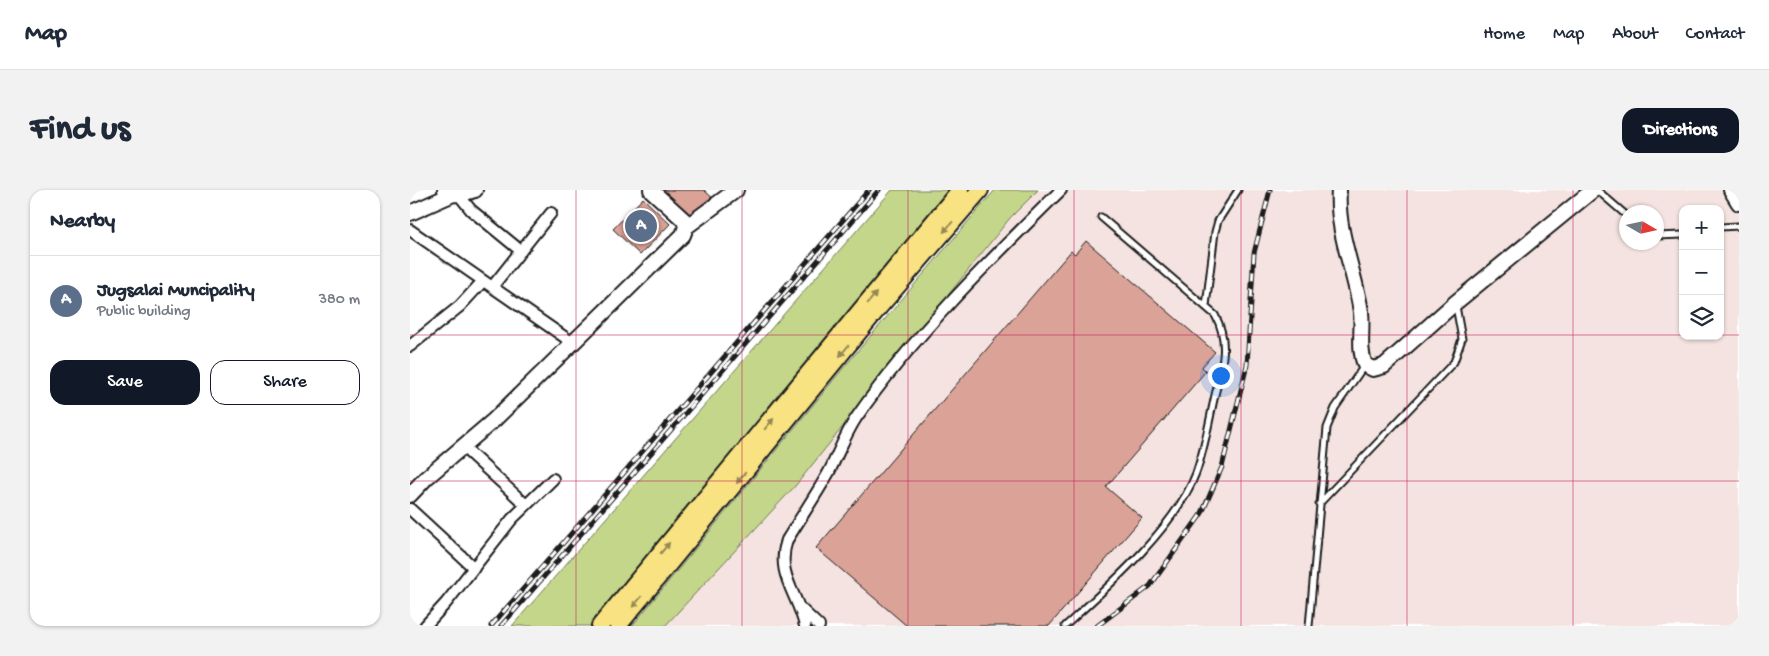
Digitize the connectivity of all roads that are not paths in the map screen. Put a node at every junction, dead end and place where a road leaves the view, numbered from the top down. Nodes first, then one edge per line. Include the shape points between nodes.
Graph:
1 (475, 190) edge
2 (651, 190) edge
3 (736, 190) edge
4 (960, 190) edge
5 (980, 190) edge
6 (1061, 190) edge
7 (1238, 190) edge
8 (1339, 190) edge
9 (1593, 190) edge
10 (1597, 190) edge
11 (1731, 190) edge
12 (452, 193) edge
13 (1739, 203) edge
14 (1619, 209) edge
15 (410, 213) edge
16 (551, 213) dead end
17 (1101, 217) dead end
18 (1739, 226) edge
19 (686, 227) junction
20 (1724, 227) edge
21 (410, 230) edge
22 (1679, 235) edge
23 (1664, 236) edge
24 (521, 251) junction
25 (487, 284) junction
26 (1455, 303) junction
27 (1206, 306) junction
28 (573, 343) junction
29 (410, 346) edge
30 (1365, 365) junction
31 (463, 447) junction
32 (553, 480) dead end
33 (410, 495) edge
34 (1320, 504) junction
35 (526, 505) junction
36 (410, 509) edge
37 (474, 568) junction
38 (801, 609) junction
39 (426, 626) edge
40 (600, 626) edge
41 (618, 626) edge
42 (805, 626) edge
43 (819, 626) edge
44 (1065, 626) edge
45 (1309, 626) edge

1 - 12 street
2 - 19 street via 684,220
3 - 19 street
40 -> 4 main road
5 -> 41 main road via 880,306
6 - 38 street via 946,309 847,433 829,472 783,551 784,576
7 - 27 lane via 1218,221
8 - 30 street via 1343,238 1361,310 1361,356
9 - 26 street
10 - 14 lane
11 - 13 street
12 - 15 street
12 - 24 street
16 - 24 street
17 - 27 lane
18 - 20 lane
19 - 28 street via 683,236
21 - 25 street
22 - 23 lane
24 - 25 street
25 - 28 street
25 - 29 street
26 - 30 street via 1384,366 1373,369
26 - 34 lane via 1462,339 1454,362
27 - 44 lane via 1221,326 1225,344 1195,475 1182,500 1145,547 1114,582
28 - 31 street
30 - 34 lane via 1335,408 1327,428
31 - 33 street
31 - 35 street
32 - 35 street
34 - 45 lane
35 - 37 street
36 - 37 street
37 - 39 street
38 - 42 street
38 - 43 street

